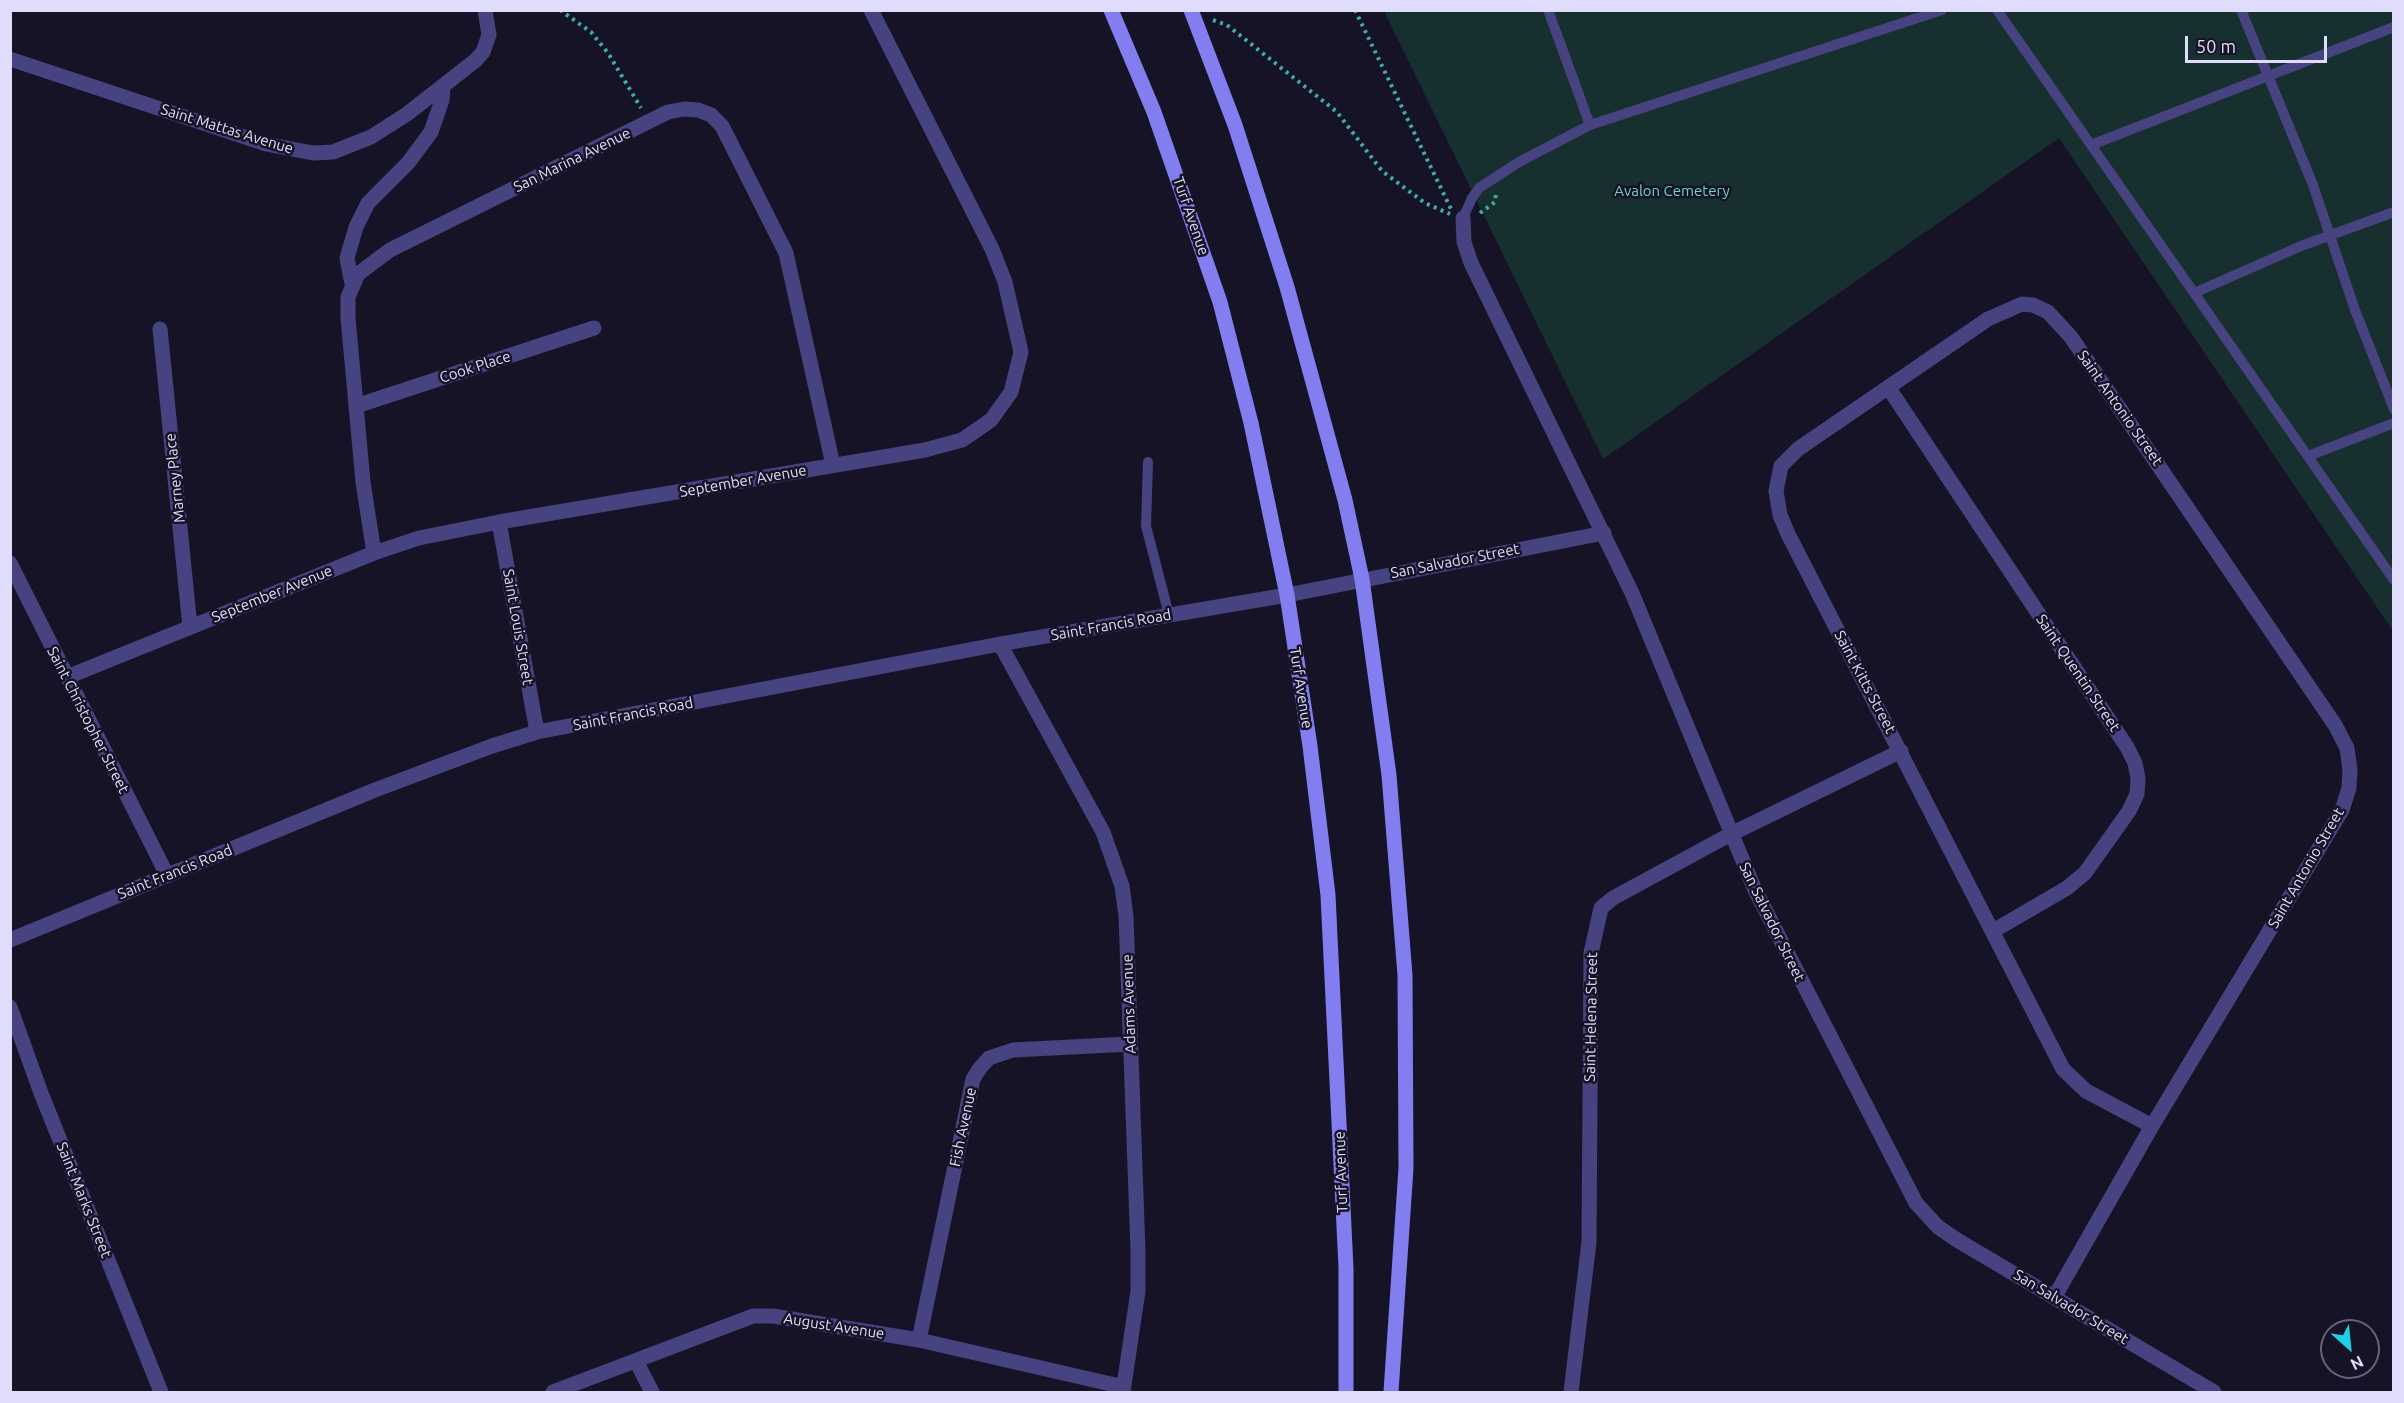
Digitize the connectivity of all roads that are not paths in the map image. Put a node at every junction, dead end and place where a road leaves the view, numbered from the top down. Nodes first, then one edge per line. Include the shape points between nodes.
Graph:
1 (485, 10) edge
2 (871, 10) edge
3 (1111, 10) edge
4 (1548, 10) edge
5 (1942, 10) edge
6 (1997, 10) edge
7 (2241, 10) edge
8 (1191, 11) edge
9 (2394, 27) edge
10 (10, 59) edge
11 (2268, 77) junction
12 (443, 86) junction
13 (1590, 125) junction
14 (2091, 146) junction
15 (2394, 212) edge
16 (1463, 218) joint
17 (2331, 235) junction
18 (352, 284) junction
19 (2194, 292) junction
20 (2033, 305) joint
21 (160, 328) dead end
22 (594, 328) dead end
23 (1888, 387) junction
24 (356, 406) junction
25 (2394, 409) edge
26 (2394, 423) edge
27 (2308, 456) junction
28 (1148, 462) dead end
29 (833, 465) junction
30 (499, 522) junction
31 (1604, 533) junction
32 (374, 553) junction
33 (10, 563) edge
34 (1362, 579) junction
35 (2394, 580) edge
36 (1287, 595) junction
37 (1169, 615) junction
38 (190, 627) junction
39 (1000, 645) junction
40 (67, 677) junction
41 (537, 732) junction
42 (1901, 751) junction
43 (1731, 834) junction
44 (167, 875) junction
45 (1993, 931) junction
46 (10, 940) edge
47 (10, 1007) edge
48 (1130, 1044) junction
49 (2152, 1126) junction
50 (2055, 1296) junction
51 (919, 1340) junction
52 (636, 1361) junction
53 (1124, 1390) edge
54 (161, 1392) edge
55 (553, 1392) edge
56 (652, 1392) edge
57 (1346, 1392) edge
58 (1391, 1392) edge
59 (1571, 1392) edge
60 (2210, 1392) edge

1 - 12 street, Saint Mattas Avenue via 489,29 483,52
2 - 29 street, September Avenue via 992,249 1007,291 1021,352 1011,392 991,420 962,440
3 - 36 main road, Turf Avenue via 1154,112 1220,302 1251,423
4 - 13 lane
5 - 13 lane
6 - 14 lane
7 - 11 lane
8 - 34 main road via 1235,125 1287,287 1345,500
9 - 11 lane
10 - 12 street, Saint Mattas Avenue via 266,144 313,153 333,152 371,137
11 - 14 lane
11 - 17 lane
12 - 18 street via 432,132 368,203 356,227 347,258
13 - 16 lane via 1479,188
14 - 19 lane
15 - 17 lane
16 - 31 street via 1464,242 1471,263
17 - 19 lane
17 - 25 lane
18 - 24 street via 348,318
18 - 29 street, San Marina Avenue via 365,267 390,250 650,121 684,109 698,110 711,115 722,126 786,253
19 - 27 lane
20 - 23 street, Saint Kitts Street via 2022,304 2000,312
20 - 49 street, Saint Antonio Street via 2048,312 2071,336 2335,724 2347,748 2349,788 2342,810
21 - 38 street, Marney Place
22 - 24 street, Cook Place
23 - 42 street, Saint Kitts Street via 1788,458 1781,466 1776,491 1788,534
23 - 45 street, Saint Quentin Street via 2135,762 2137,794 2085,873 2061,892
24 - 32 street
26 - 27 lane
27 - 35 lane
28 - 37 lane via 1146,526
29 - 30 street, September Avenue
30 - 32 street, September Avenue via 419,538
30 - 41 street, Saint Louis Street
31 - 34 street, San Salvador Street
31 - 43 street, San Salvador Street via 1658,651
32 - 38 street, September Avenue
33 - 40 street, Saint Christopher Street
34 - 36 street, San Salvador Street
34 - 58 main road via 1389,775 1405,975 1406,1168
36 - 37 street, Saint Francis Road
36 - 57 main road, Turf Avenue via 1328,895 1346,1268
37 - 39 street, Saint Francis Road
38 - 40 street, September Avenue
39 - 41 street, Saint Francis Road
39 - 48 street, Adams Avenue via 1103,832 1115,861 1126,916
40 - 44 street, Saint Christopher Street
41 - 44 street, Saint Francis Road via 375,790
42 - 43 street, Saint Helena Street
42 - 45 street, Saint Kitts Street
43 - 50 street, San Salvador Street via 1791,963 1916,1203 1938,1227 1957,1240
43 - 59 street, Saint Helena Street via 1613,898 1601,908 1597,919 1591,953 1588,1242
44 - 46 street, Saint Francis Road
45 - 49 street, Saint Kitts Street via 2063,1069 2086,1091
47 - 54 street, Saint Marks Street
48 - 51 street, Fish Avenue via 1013,1050 989,1058 980,1068 973,1079
48 - 53 street, Adams Avenue via 1138,1292
49 - 50 street, Saint Antonio Street
50 - 60 street, San Salvador Street
51 - 52 street, August Avenue via 753,1316
51 - 53 street, August Avenue
52 - 55 street, August Avenue
52 - 56 street

